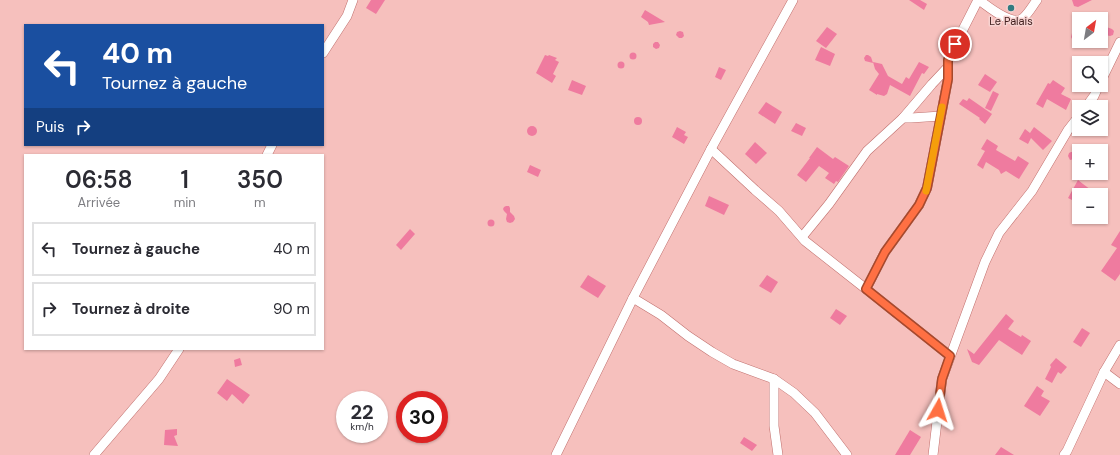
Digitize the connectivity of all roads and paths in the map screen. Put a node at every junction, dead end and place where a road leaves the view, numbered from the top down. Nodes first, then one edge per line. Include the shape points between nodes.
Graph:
1 (353, 0) edge
2 (793, 0) edge
3 (979, 0) edge
4 (1037, 0) edge
5 (1120, 42) edge
6 (324, 51) edge
7 (948, 67) junction
8 (1108, 67) edge
9 (941, 116) junction
10 (903, 118) junction
11 (1072, 125) edge
12 (711, 149) junction
13 (802, 237) junction
14 (866, 289) junction
15 (633, 298) junction
16 (1120, 345) edge
17 (178, 350) edge
18 (950, 356) junction
19 (1104, 372) junction
20 (774, 379) junction
21 (1120, 384) edge
22 (1068, 454) edge
23 (94, 455) edge
24 (556, 455) edge
25 (778, 455) edge
26 (847, 455) edge
27 (933, 455) edge

1 - 6 street via 347,16
2 - 12 street
3 - 4 street via 1005,18 1015,20 1023,19
3 - 7 street via 950,55
5 - 8 street
7 - 9 street
7 - 10 street
9 - 10 street
9 - 14 street via 927,188 919,205 885,252
10 - 13 street via 867,151
11 - 18 street via 1032,191 992,246
12 - 13 street via 780,210
12 - 15 street
13 - 14 street
14 - 18 street
15 - 20 street via 712,352 733,364
15 - 24 street
16 - 19 street
17 - 23 street via 159,379
18 - 27 street via 942,379
19 - 21 street
19 - 22 street
20 - 25 street via 774,426
20 - 26 street via 815,413

